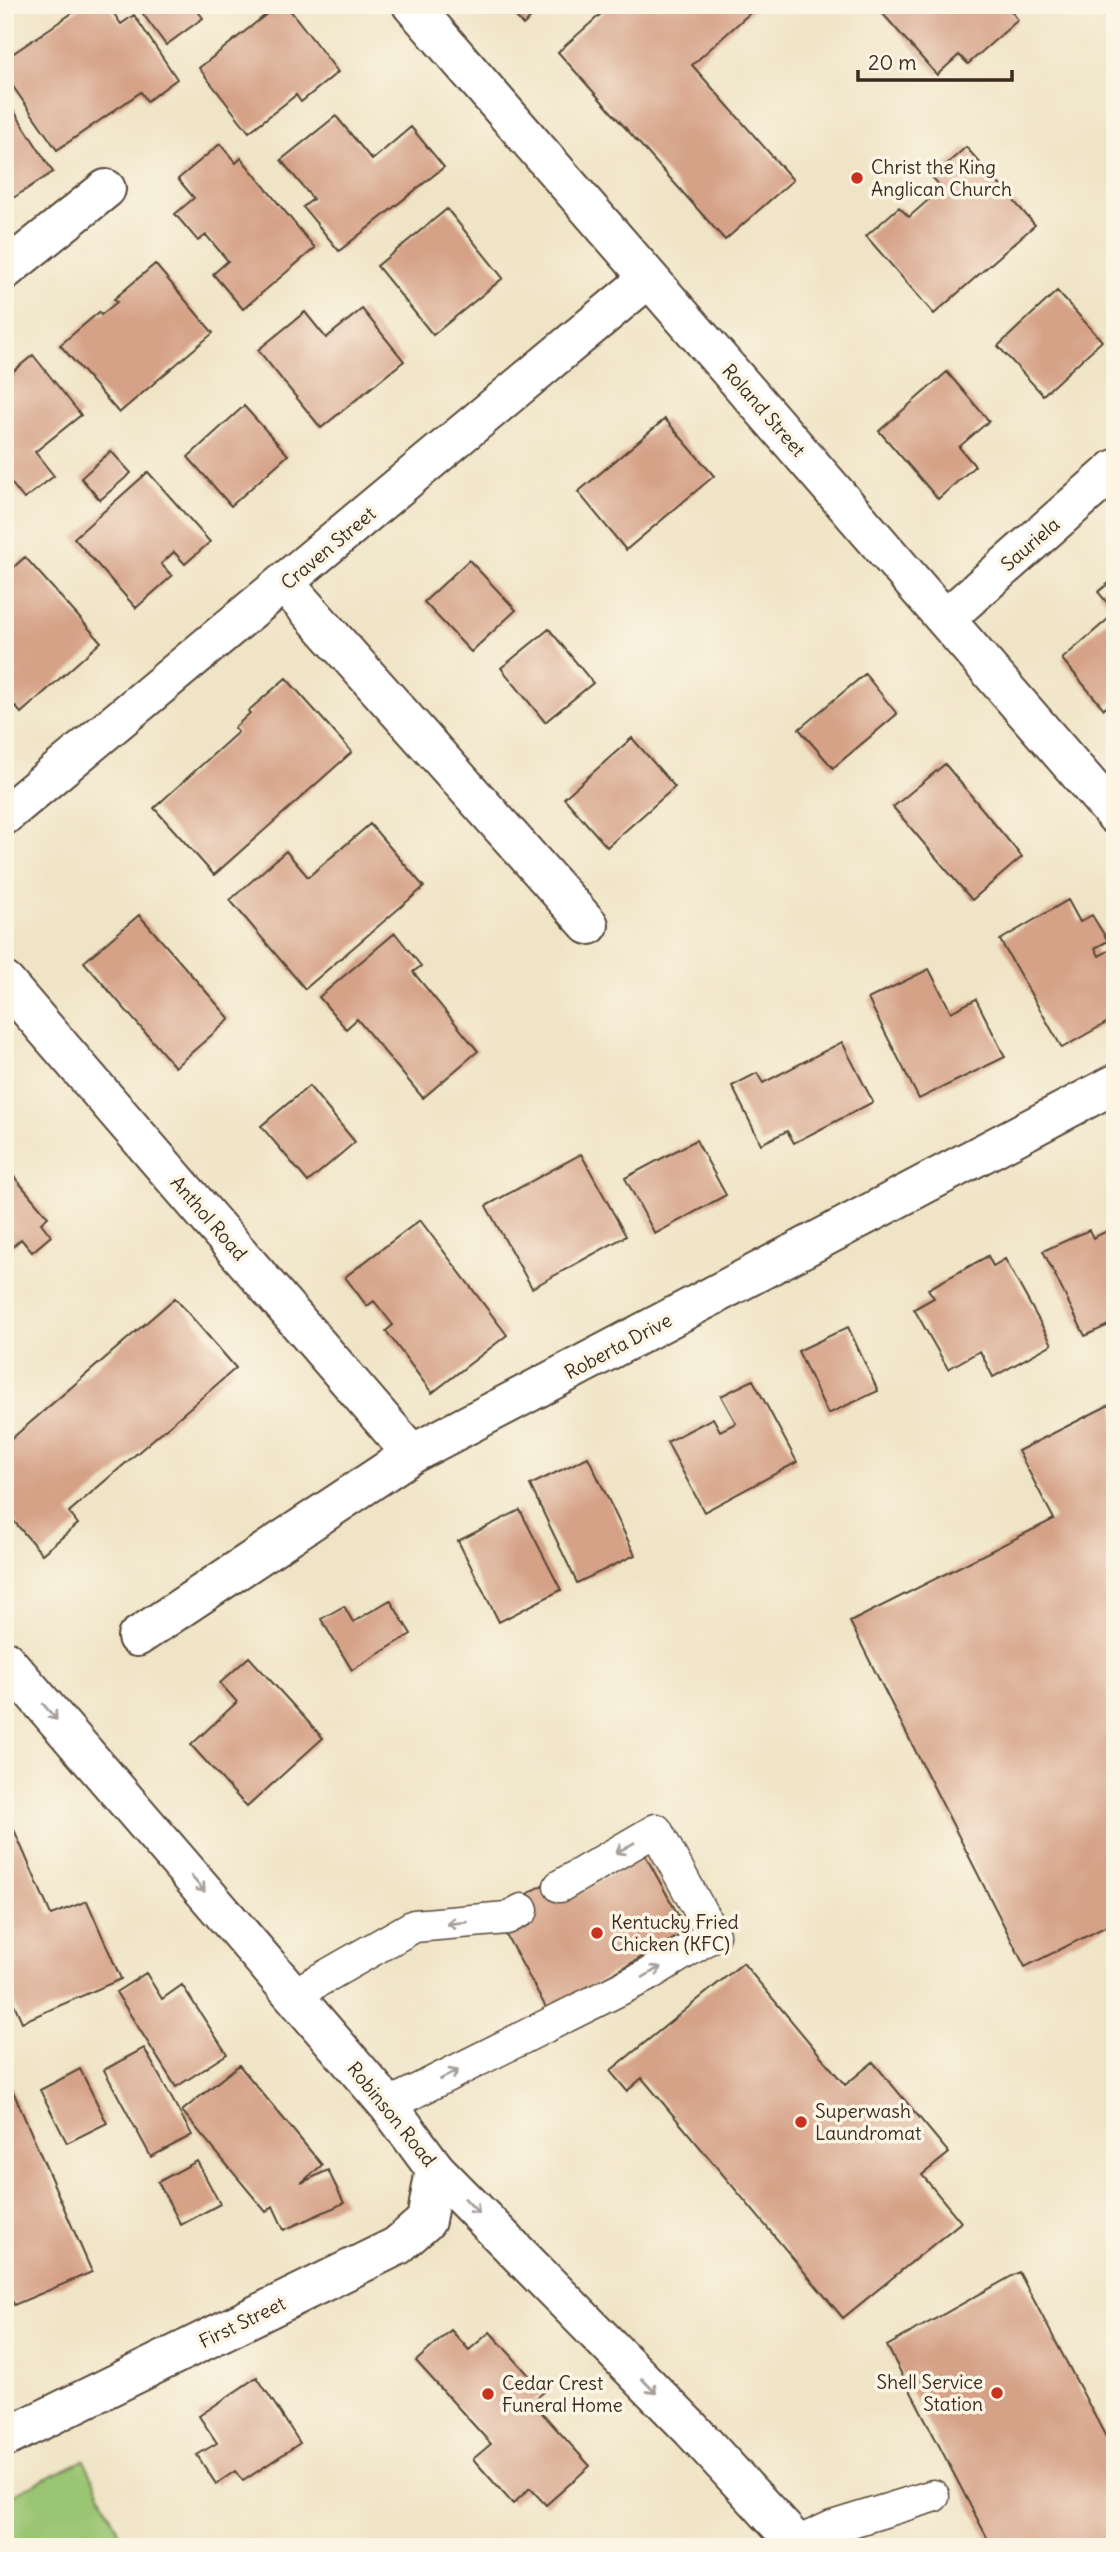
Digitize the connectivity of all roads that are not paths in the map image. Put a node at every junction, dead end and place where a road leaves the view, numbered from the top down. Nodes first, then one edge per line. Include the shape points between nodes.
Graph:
1 (412, 5) edge
2 (106, 189) dead end
3 (5, 270) edge
4 (649, 278) junction
5 (1115, 469) edge
6 (285, 584) junction
7 (945, 619) junction
8 (1115, 815) edge
9 (5, 816) edge
10 (589, 925) dead end
11 (5, 982) edge
12 (1115, 1084) edge
13 (412, 1454) junction
14 (138, 1637) dead end
15 (5, 1660) edge
16 (560, 1886) dead end
17 (522, 1909) dead end
18 (293, 1995) junction
19 (388, 2105) junction
20 (435, 2169) junction
21 (5, 2438) edge
22 (933, 2496) dead end
23 (799, 2545) edge

1 - 4 street, Roland Street
2 - 3 street
4 - 6 street, Craven Street
4 - 7 street, Roland Street
5 - 7 street, Sauriela
6 - 9 street, Craven Street
6 - 10 street
7 - 8 street, Roland Street
11 - 13 street, Anthol Road
12 - 13 street, Roberta Drive
13 - 14 street, Roberta Drive
15 -> 18 street, Robinson Road
19 -> 16 lane via 646,1976 713,1935 656,1830
17 -> 18 lane via 507,1919 414,1926
18 - 19 street, Robinson Road
19 - 20 street, Robinson Road
20 - 21 street, First Street via 426,2221 397,2246
20 -> 23 street, Robinson Road
22 - 23 lane via 863,2516

